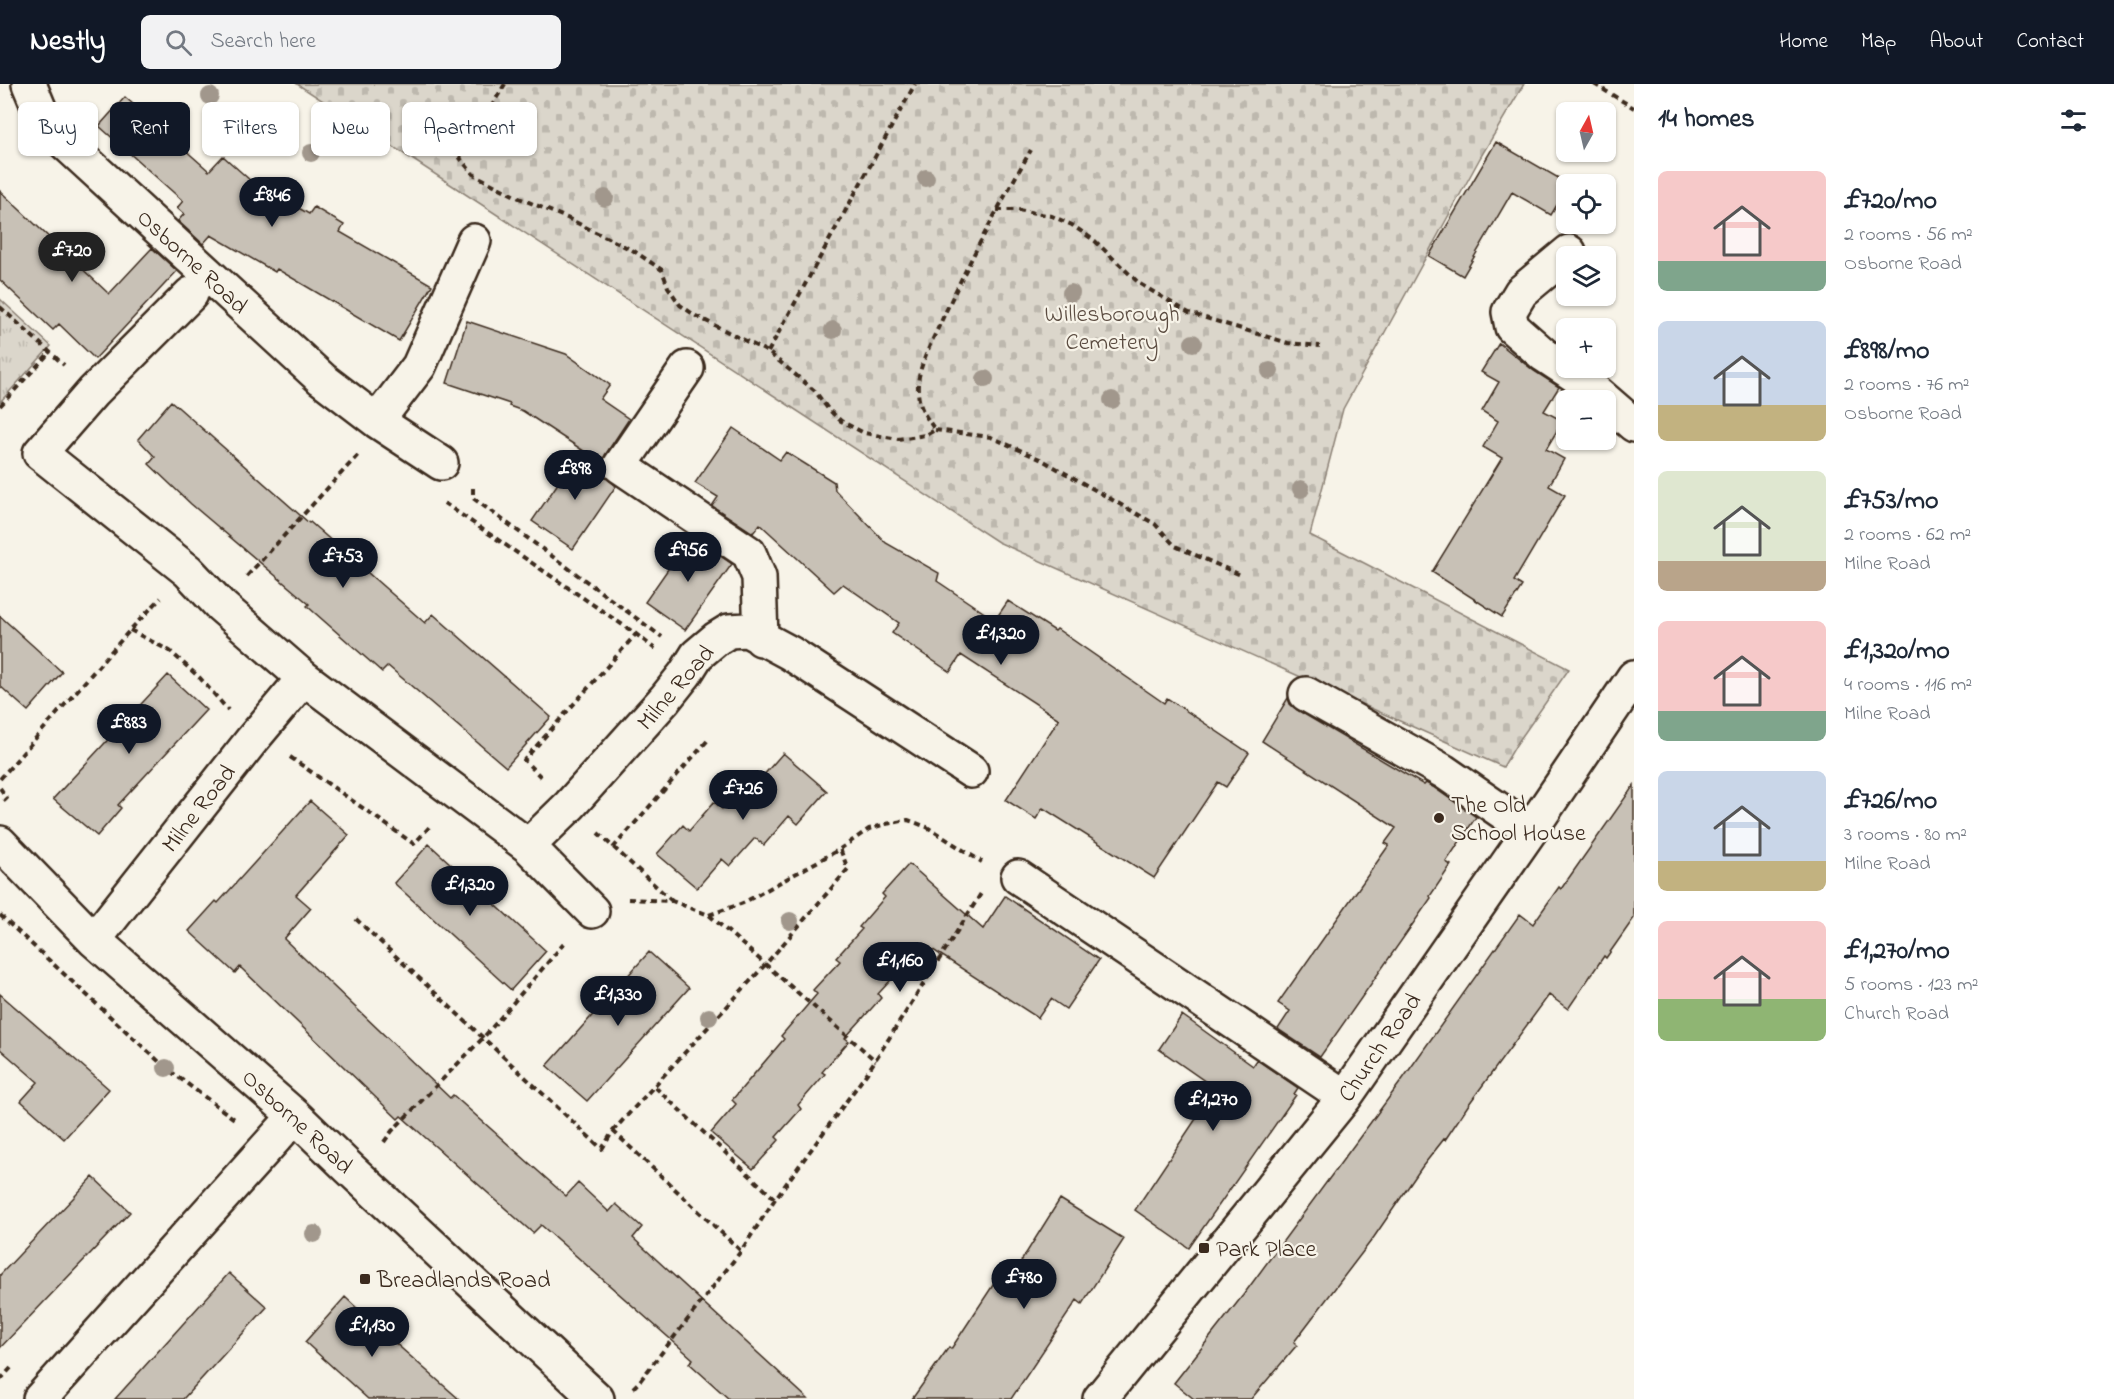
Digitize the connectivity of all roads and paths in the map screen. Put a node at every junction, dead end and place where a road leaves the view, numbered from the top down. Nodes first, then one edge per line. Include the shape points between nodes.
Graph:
1 (29, 84) edge
2 (505, 84) edge
3 (915, 84) edge
4 (1594, 84) edge
5 (1634, 108) edge
6 (1031, 150) dead end
7 (996, 210) junction
8 (474, 241) dead end
9 (1556, 263) edge
10 (191, 294) dead end
11 (0, 308) edge
12 (1320, 346) dead end
13 (50, 352) junction
14 (768, 352) junction
15 (687, 368) dead end
16 (93, 392) junction
17 (0, 406) edge
18 (1634, 425) edge
19 (935, 430) junction
20 (370, 435) junction
21 (441, 463) joint
22 (442, 501) dead end
23 (188, 571) junction
24 (1243, 576) dead end
25 (220, 605) junction
26 (130, 630) junction
27 (636, 634) junction
28 (761, 639) junction
29 (691, 665) junction
30 (1634, 677) edge
31 (304, 678) junction
32 (1306, 694) dead end
33 (252, 740) junction
34 (708, 740) dead end
35 (971, 771) dead end
36 (0, 779) edge
37 (0, 788) edge
38 (460, 794) junction
39 (0, 804) edge
40 (570, 805) junction
41 (1530, 831) junction
42 (0, 843) edge
43 (528, 846) junction
44 (613, 848) junction
45 (840, 849) junction
46 (1007, 874) junction
47 (672, 901) junction
48 (592, 911) junction
49 (0, 915) edge
50 (709, 915) junction
51 (356, 919) dead end
52 (94, 940) junction
53 (765, 965) junction
54 (483, 1038) junction
55 (876, 1061) junction
56 (655, 1087) junction
57 (1344, 1097) junction
58 (295, 1116) junction
59 (614, 1131) junction
60 (384, 1142) dead end
61 (264, 1151) junction
62 (775, 1199) junction
63 (741, 1251) junction
64 (612, 1396) edge
65 (40, 1399) edge
66 (1100, 1399) edge

1 - 20 street, Osborne Road via 45,120 60,138 321,379
2 - 14 path via 460,158 473,174 634,251 662,270 680,305
3 - 14 path
4 - 5 path
6 - 7 path
7 - 12 path via 1052,216 1072,225 1140,284 1189,313 1288,343
7 - 19 path via 933,339 918,383 920,408
8 - 20 street via 419,366
9 - 18 street via 1521,292 1509,312 1512,327
10 - 16 street
11 - 13 path
13 - 16 path
13 - 17 path
14 - 19 path via 815,391 841,421 864,434 898,439
15 - 28 street via 620,466 749,553 759,577
16 - 23 street via 40,453
19 - 24 path via 991,438 1042,460 1155,524 1175,546
20 - 21 street, Osborne Road
20 - 25 path
21 - 29 path via 473,481 473,498 653,632
22 - 27 path
23 - 25 street
23 - 26 path
25 - 31 street
26 - 33 path via 170,651 201,678
26 - 36 path
27 - 29 path
27 - 40 path via 524,760
28 - 29 street, Milne Road via 747,630 729,632 716,639
28 - 35 street, Milne Road via 790,652
29 - 40 street, Milne Road
30 - 41 street, Church Road
31 - 33 street, Milne Road
31 - 38 street
32 - 41 street via 1443,771
33 - 38 path via 291,757 414,844
33 - 52 street, Milne Road
34 - 44 path
37 - 39 path via 7,798
38 - 43 street
40 - 43 street, Milne Road
40 - 44 path
41 - 57 street, Church Road
42 - 52 street, Osborne Road
43 - 48 street
44 - 47 path
45 - 46 path via 869,830 908,820
45 - 50 path via 743,903
45 - 53 path via 848,869
46 - 55 path
46 - 57 street
47 - 48 path via 608,898
47 - 50 path
48 - 54 path
49 - 61 path via 166,1068 237,1121
50 - 53 path
51 - 54 path
52 - 58 street, Osborne Road
53 - 55 path
53 - 56 path
54 - 59 path via 602,1149
54 - 60 path
55 - 62 path
56 - 59 path
56 - 62 path
57 - 66 street, Church Road
58 - 61 street
58 - 64 street, Osborne Road
59 - 63 path
61 - 65 street
62 - 63 path
63 - 64 path via 639,1383

